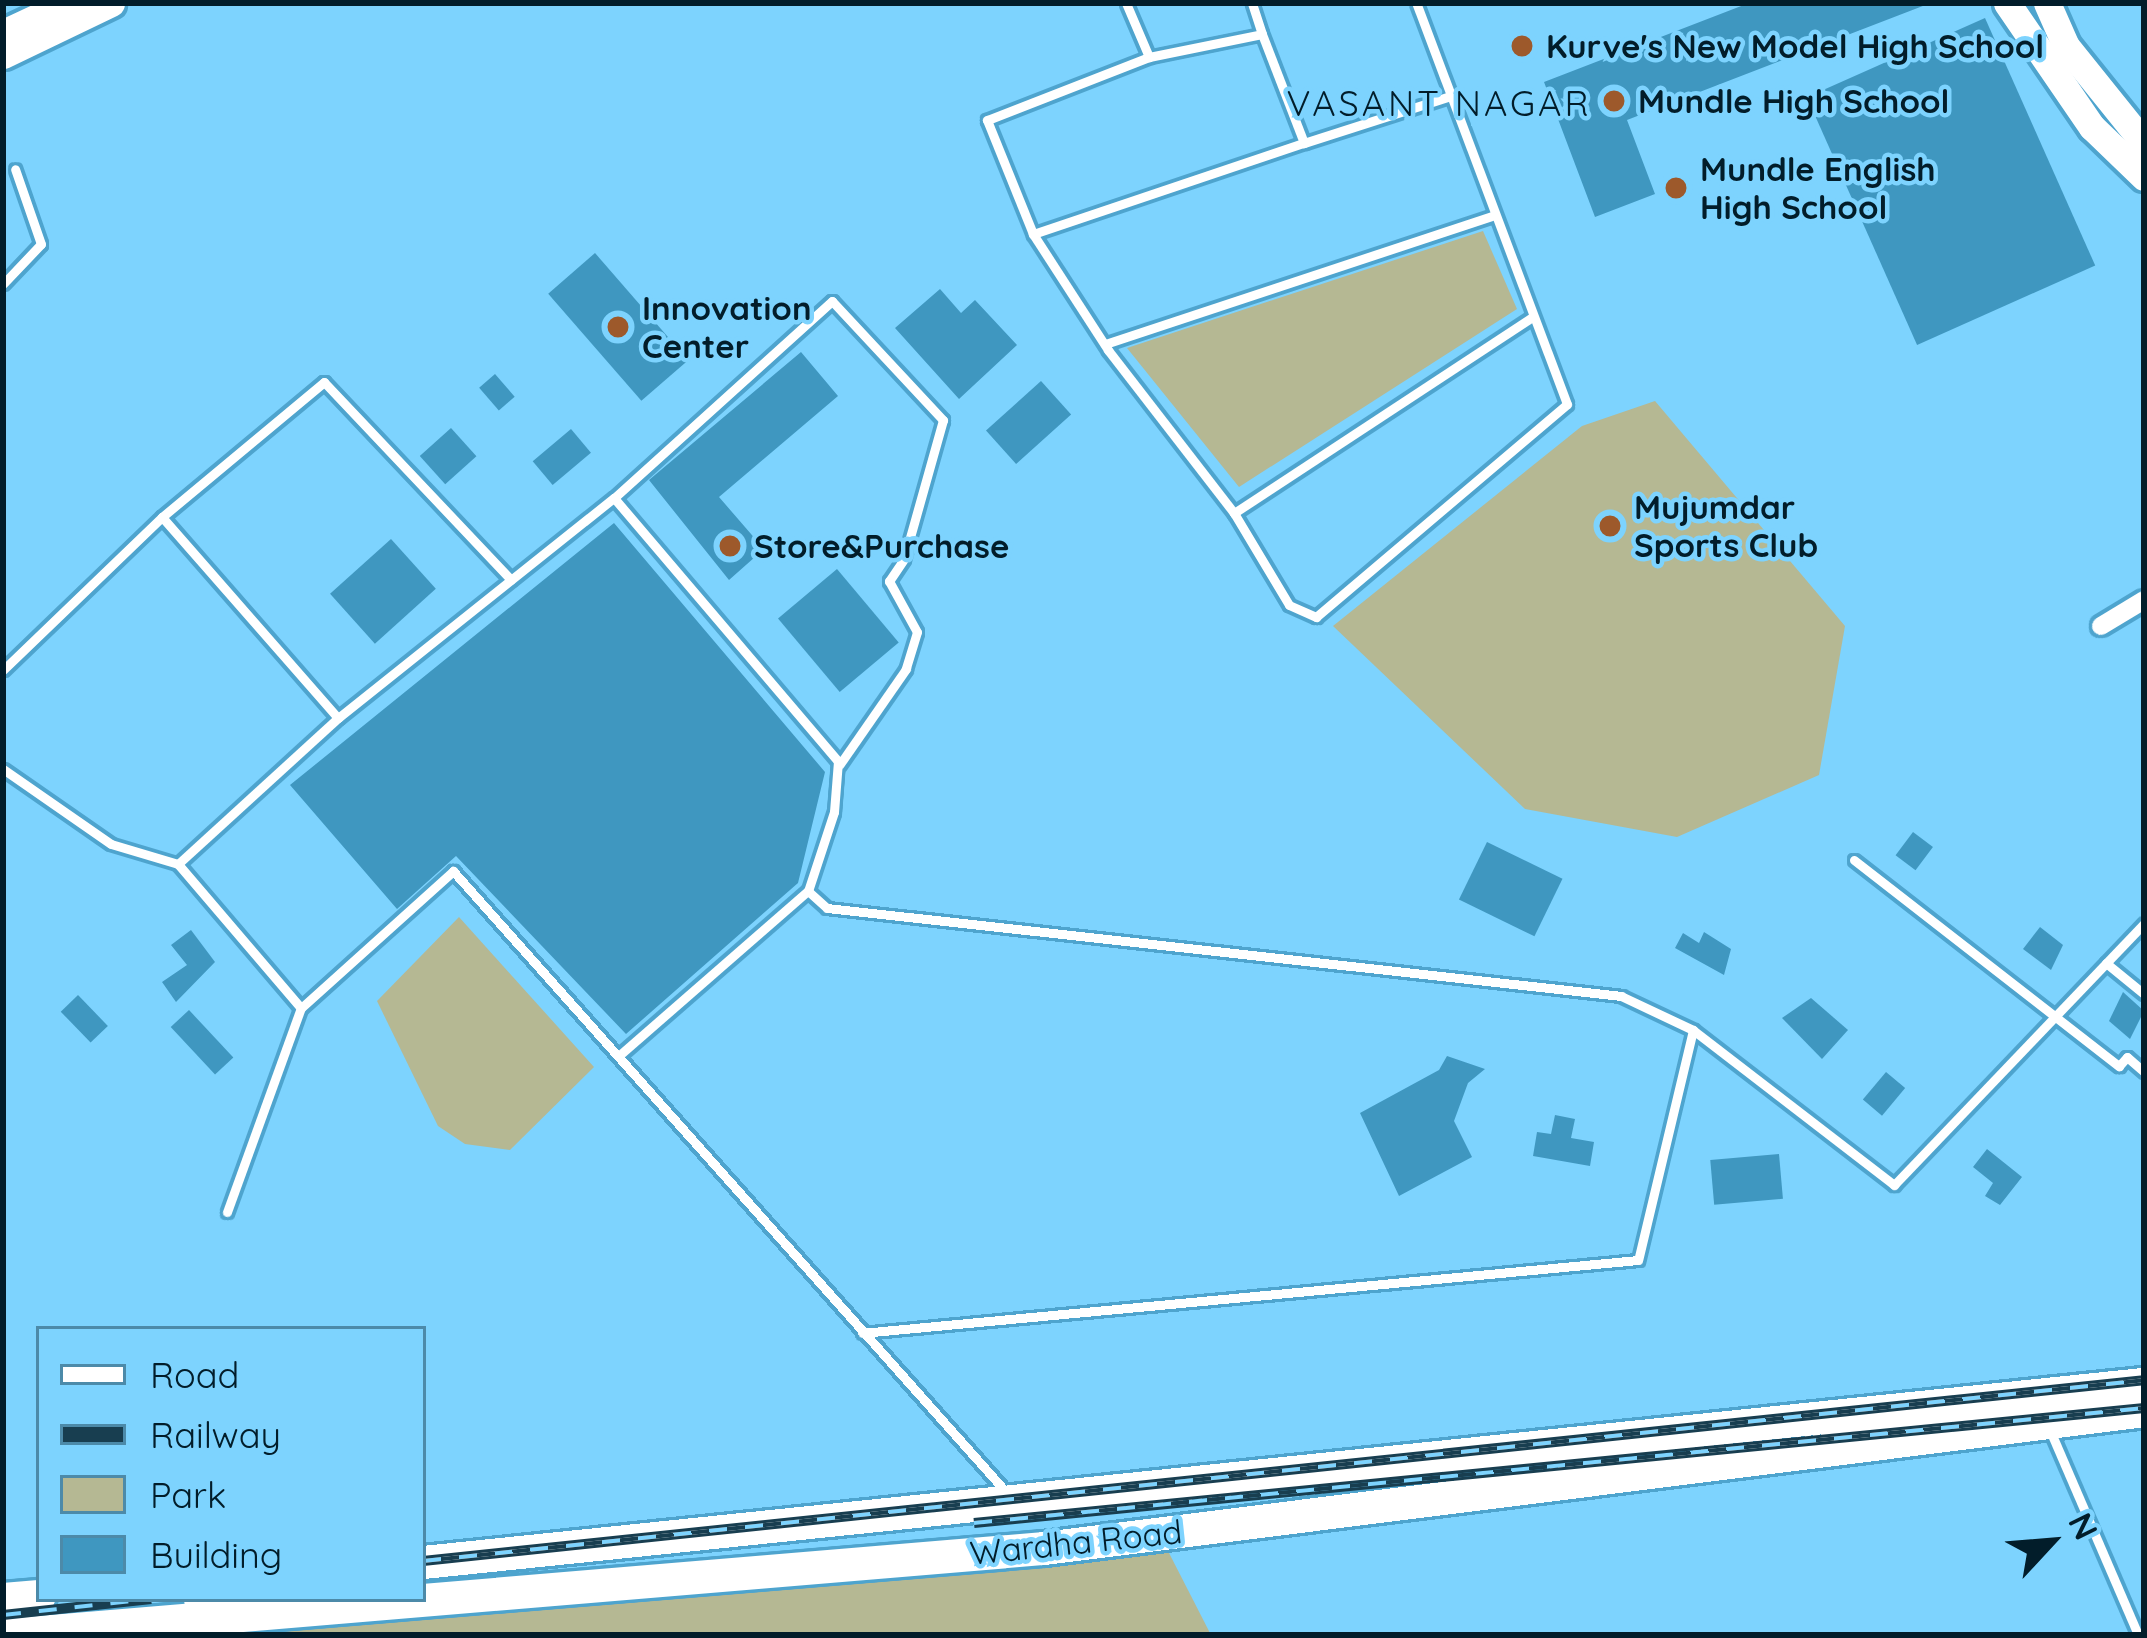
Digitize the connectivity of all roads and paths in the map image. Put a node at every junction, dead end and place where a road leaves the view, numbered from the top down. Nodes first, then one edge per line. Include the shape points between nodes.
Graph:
1 (67, 3) edge
2 (111, 3) edge
3 (1126, 3) edge
4 (1252, 3) edge
5 (1416, 3) edge
6 (2007, 3) edge
7 (2047, 3) edge
8 (3, 33) edge
9 (1262, 34) junction
10 (3, 55) edge
11 (1149, 57) junction
12 (1450, 96) junction
13 (2144, 142) edge
14 (1304, 143) junction
15 (15, 169) dead end
16 (2144, 177) edge
17 (1491, 216) junction
18 (1033, 234) junction
19 (3, 284) edge
20 (1532, 317) junction
21 (1105, 344) junction
22 (614, 498) junction
23 (1234, 513) junction
24 (162, 517) junction
25 (511, 580) junction
26 (2144, 600) edge
27 (2101, 626) dead end
28 (3, 670) edge
29 (338, 718) junction
30 (840, 764) junction
31 (3, 769) edge
32 (1854, 860) dead end
33 (178, 864) junction
34 (808, 891) junction
35 (2144, 923) edge
36 (2106, 962) junction
37 (2144, 994) edge
38 (302, 1008) junction
39 (2054, 1018) junction
40 (1693, 1030) junction
41 (622, 1053) junction
42 (2144, 1072) edge
43 (227, 1213) dead end
44 (862, 1334) junction
45 (2144, 1384) edge
46 (2144, 1410) edge
47 (2048, 1422) junction
48 (1020, 1505) junction
49 (426, 1562) edge
50 (36, 1596) edge
51 (3, 1599) edge
52 (426, 1599) edge
53 (386, 1602) edge
54 (191, 1618) edge
55 (3, 1635) edge
56 (2138, 1635) edge

1 - 8 main road
2 - 10 main road
3 - 11 lane
4 - 9 lane
5 - 12 lane
6 - 16 main road via 2092,127
7 - 13 main road via 2066,46
9 - 11 lane
9 - 14 lane
11 - 18 lane via 987,120
12 - 14 lane
12 - 17 lane
14 - 18 lane
15 - 19 lane via 40,244
17 - 20 lane
17 - 21 lane
18 - 21 lane
20 - 23 lane
20 - 23 lane via 1568,404 1316,617 1289,605
21 - 23 lane
22 - 25 lane
22 - 30 lane
22 - 30 lane via 832,301 943,420 904,560 889,581 917,632 906,668
24 - 25 lane via 324,382
24 - 28 lane
24 - 29 lane
25 - 29 lane
26 - 27 street
29 - 33 lane
30 - 34 lane
31 - 33 lane via 111,844
32 - 39 lane
33 - 38 lane
34 - 40 lane via 827,908 886,920 1621,996
34 - 41 lane
35 - 36 lane
36 - 37 lane
36 - 39 lane
38 - 41 lane via 453,871
38 - 43 lane
39 - 40 lane via 1894,1184
39 - 42 lane via 2119,1066 2127,1057
40 - 44 lane via 1638,1260
41 - 44 lane
44 - 48 lane
45 - 48 highway, Wardha Road
46 - 47 highway, Wardha Road
47 - 52 highway, Wardha Road via 1044,1548
47 - 56 lane
48 - 49 highway, Wardha Road
50 - 51 highway
53 - 54 highway, Wardha Road
54 - 55 highway, Wardha Road

